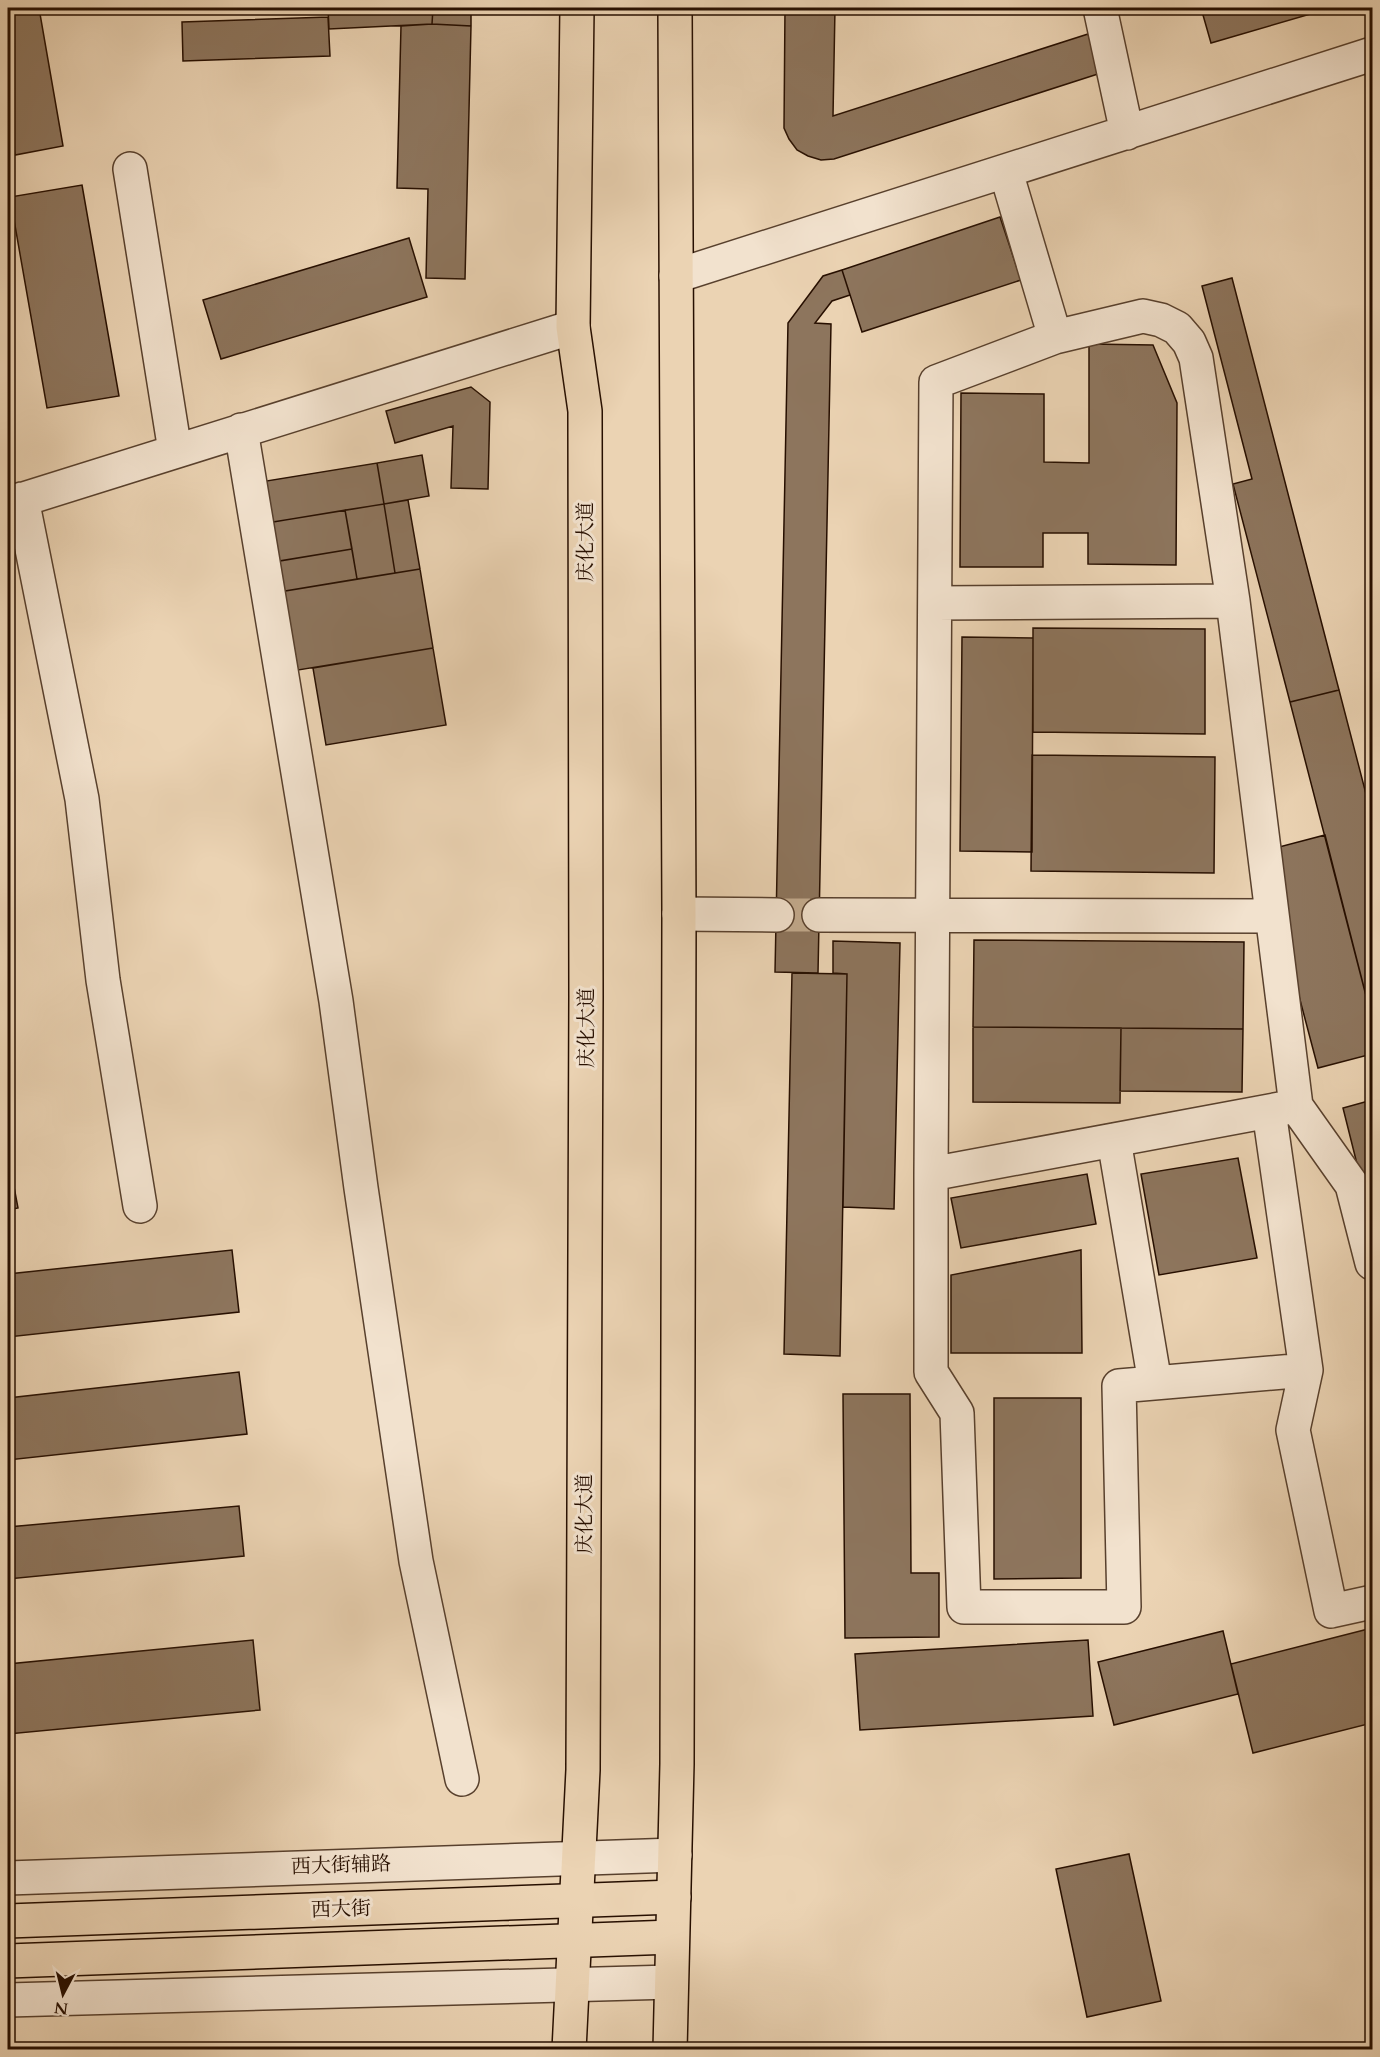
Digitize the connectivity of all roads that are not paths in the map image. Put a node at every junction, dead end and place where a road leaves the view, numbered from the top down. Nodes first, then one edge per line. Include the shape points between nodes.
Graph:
1 (577, 8) edge
2 (675, 8) edge
3 (1100, 8) edge
4 (1372, 54) edge
5 (1127, 133) junction
6 (130, 169) dead end
7 (1006, 172) junction
8 (676, 276) junction
9 (573, 327) junction
10 (1055, 337) junction
11 (241, 430) junction
12 (175, 451) junction
13 (15, 501) edge
14 (1233, 601) junction
15 (936, 603) junction
16 (680, 914) junction
17 (777, 915) tunnel mouth
18 (819, 915) tunnel mouth
19 (934, 915) junction
20 (1271, 916) junction
21 (1283, 1109) junction
22 (1114, 1140) junction
23 (931, 1173) junction
24 (140, 1206) dead end
25 (1372, 1263) edge
26 (1306, 1370) junction
27 (1155, 1383) junction
28 (1372, 1602) edge
29 (462, 1779) dead end
30 (675, 1855) junction
31 (578, 1858) junction
32 (8, 1878) edge
33 (674, 1897) junction
34 (575, 1900) junction
35 (8, 1922) edge
36 (672, 1937) junction
37 (573, 1941) junction
38 (8, 1961) edge
39 (671, 1982) junction
40 (571, 1984) junction
41 (8, 2000) edge
42 (568, 2049) edge
43 (670, 2049) edge

1 - 9 main road, 庆化大道
2 - 8 main road
3 - 5 street
4 - 5 street
5 - 7 street
6 - 12 street
7 - 8 street
7 - 10 street
8 - 16 main road
9 - 11 street
9 - 31 main road, 庆化大道 via 585,411 583,1770
10 - 14 street via 1143,316 1177,328 1189,342 1196,358
10 - 15 street via 936,382
11 - 12 street
11 - 29 street via 336,1001 416,1561
12 - 13 street
13 - 24 street via 82,799 103,980
14 - 15 street
14 - 20 street
15 - 19 street
16 - 17 street
16 - 30 main road
18 - 19 street
19 - 20 street
19 - 23 street
20 - 21 street
21 - 22 street
21 - 25 street via 1352,1185
21 - 26 street
22 - 23 street
22 - 27 street
23 - 27 street via 932,1372 957,1413 964,1607 1124,1607 1119,1386
26 - 27 street
26 - 28 street via 1293,1430 1331,1611
30 - 31 street, 西大街辅路
30 - 33 main road
31 - 32 street, 西大街辅路
31 - 34 main road, 庆化大道
33 - 34 main road, 西大街
33 - 36 main road
34 - 35 main road, 西大街
34 - 37 main road, 庆化大道
36 - 37 main road, 西大街
36 - 39 main road
37 - 38 main road, 西大街
37 - 40 main road, 庆化大道
39 - 40 street
39 - 43 main road
40 - 41 street
40 - 42 main road, 庆化大道

